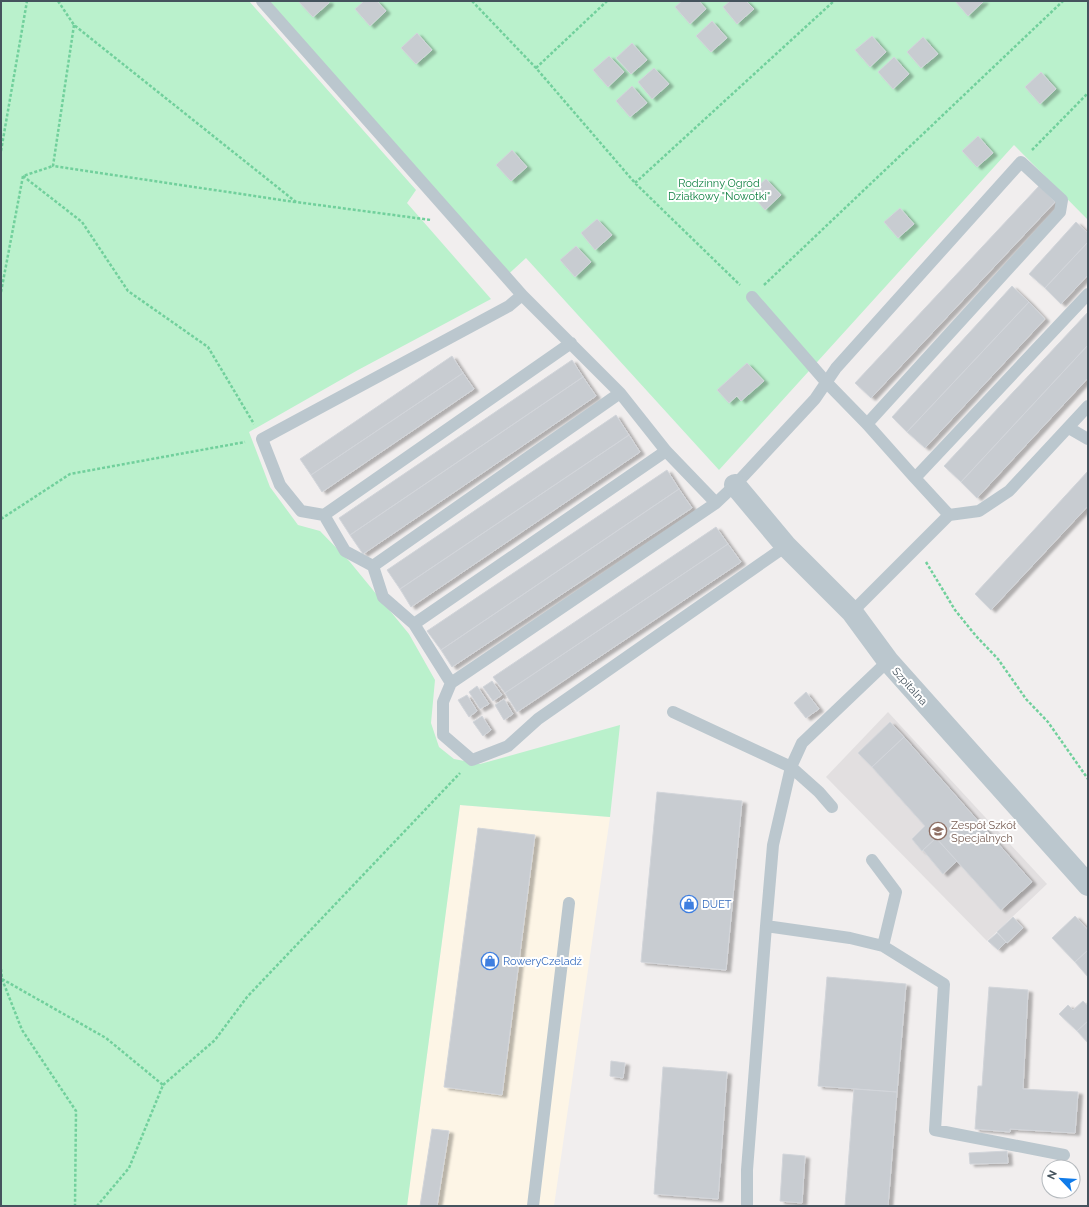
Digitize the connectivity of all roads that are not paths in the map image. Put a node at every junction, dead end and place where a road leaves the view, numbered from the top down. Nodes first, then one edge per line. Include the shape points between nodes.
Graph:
1 (262, 1) edge
2 (1088, 294) edge
3 (522, 295) junction
4 (752, 297) road end
5 (571, 343) junction
6 (827, 383) junction
7 (620, 393) junction
8 (1088, 406) edge
9 (867, 424) junction
10 (1069, 428) junction
11 (1088, 439) edge
12 (666, 451) junction
13 (915, 478) junction
14 (735, 485) junction
15 (716, 503) junction
16 (324, 515) junction
17 (949, 515) junction
18 (786, 546) junction
19 (373, 566) junction
20 (852, 612) junction
21 (414, 624) junction
22 (888, 662) junction
23 (451, 684) junction
24 (673, 712) dead end
25 (791, 767) junction
26 (832, 807) dead end
27 (872, 860) dead end
28 (1088, 885) edge
29 (569, 903) dead end
30 (766, 926) junction
31 (883, 946) junction
32 (1064, 1155) dead end
33 (533, 1206) edge
34 (747, 1206) edge

1 - 3 lane
2 - 13 lane
3 - 5 lane
3 - 16 lane via 509,306 262,439 280,485 301,511
4 - 6 lane
5 - 7 lane
5 - 16 lane
6 - 9 lane
6 - 9 lane via 836,368 1020,162 1062,200 1060,212
6 - 14 lane
7 - 12 lane
7 - 19 lane
8 - 10 lane
9 - 13 lane
10 - 11 lane
10 - 17 lane via 1009,491 979,511
12 - 15 lane
12 - 21 lane
13 - 17 lane
14 - 15 lane
14 - 18 street, Szpitalna
15 - 23 lane
16 - 19 lane via 345,551
17 - 20 lane
18 - 20 street, Szpitalna
18 - 23 lane via 538,719 508,746 472,760 442,735 443,702
19 - 21 lane via 384,597
20 - 22 street, Szpitalna
21 - 23 lane
22 - 25 lane via 802,743
22 - 28 street, Szpitalna
24 - 25 lane
25 - 26 lane
25 - 30 lane via 773,846
27 - 31 lane via 896,892
29 - 33 lane
30 - 31 lane via 850,938
30 - 34 lane
31 - 32 lane via 944,984 935,1130

